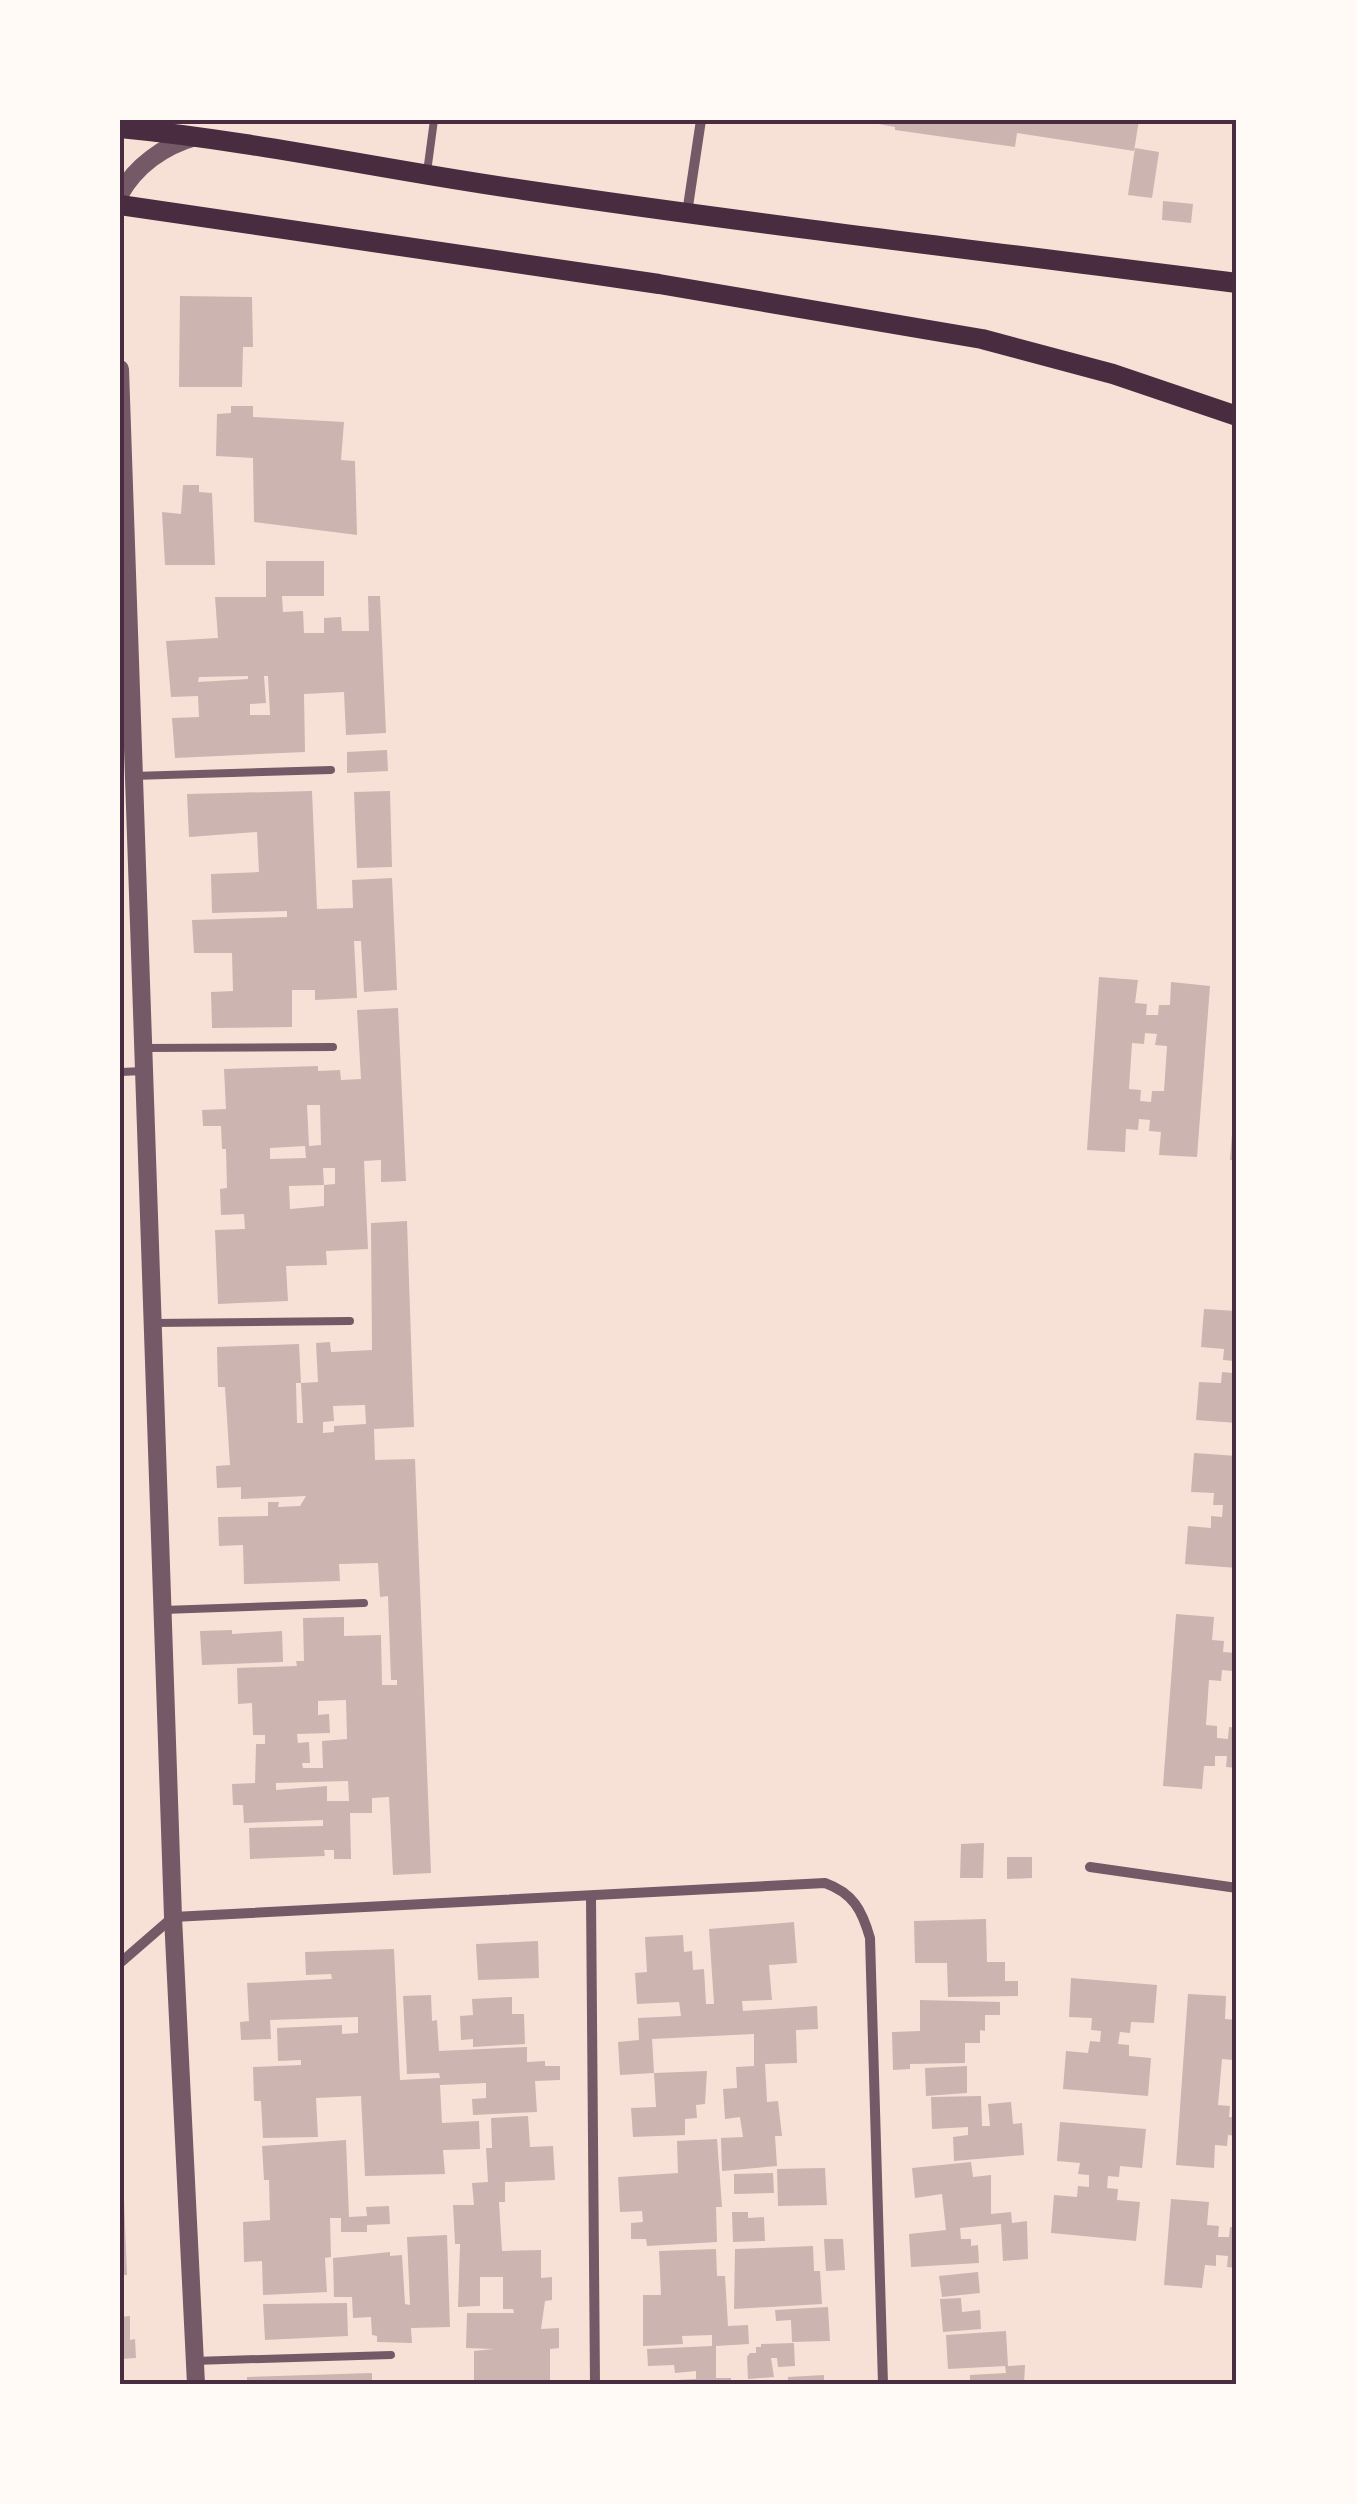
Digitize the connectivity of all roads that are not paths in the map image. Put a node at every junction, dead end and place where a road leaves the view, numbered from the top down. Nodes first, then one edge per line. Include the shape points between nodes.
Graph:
1 (434, 120) edge
2 (700, 120) edge
3 (120, 128) edge
4 (200, 136) junction
5 (427, 176) junction
6 (120, 194) edge
7 (120, 204) edge
8 (687, 214) junction
9 (1237, 283) edge
10 (120, 369) edge
11 (1237, 416) edge
12 (332, 770) dead end
13 (134, 776) junction
14 (333, 1047) dead end
15 (143, 1048) junction
16 (120, 1072) edge
17 (144, 1072) junction
18 (350, 1320) dead end
19 (153, 1324) junction
20 (364, 1603) dead end
21 (163, 1610) junction
22 (1090, 1867) dead end
23 (1237, 1888) edge
24 (591, 1896) junction
25 (173, 1918) junction
26 (120, 1963) edge
27 (391, 2354) dead end
28 (194, 2361) junction
29 (196, 2384) edge
30 (595, 2384) edge
31 (883, 2384) edge

1 - 5 lane
2 - 8 street
3 - 4 main road
4 - 5 main road
4 - 6 street via 132,173
5 - 8 main road
7 - 11 main road via 982,339
8 - 9 main road
10 - 13 street
12 - 13 lane
13 - 15 street
14 - 15 lane
15 - 17 street
16 - 17 lane
17 - 19 street
18 - 19 lane
19 - 21 street
20 - 21 lane
21 - 25 street
22 - 23 street
24 - 25 street
24 - 30 street
24 - 31 street via 825,1883 855,1901 870,1938
25 - 26 street
25 - 28 street
27 - 28 lane
28 - 29 street

